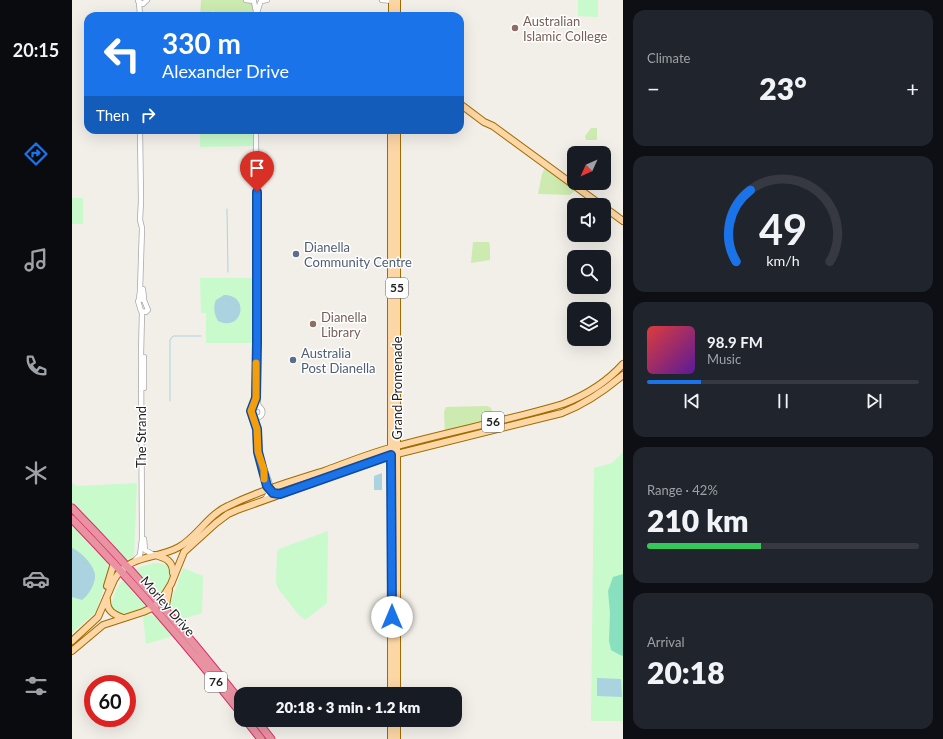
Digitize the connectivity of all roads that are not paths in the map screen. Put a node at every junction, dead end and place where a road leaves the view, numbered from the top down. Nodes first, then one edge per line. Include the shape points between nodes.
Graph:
1 (246, 0) edge
2 (267, 0) edge
3 (382, 0) edge
4 (394, 0) edge
5 (142, 1) edge
6 (257, 1) edge
7 (142, 12) edge
8 (257, 12) edge
9 (392, 12) edge
10 (396, 12) edge
11 (464, 102) edge
12 (464, 107) edge
13 (493, 126) junction
14 (142, 134) edge
15 (256, 134) edge
16 (392, 134) edge
17 (397, 134) edge
18 (591, 198) edge
19 (611, 212) edge
20 (623, 221) edge
21 (141, 299) junction
22 (144, 312) junction
23 (623, 364) edge
24 (623, 375) edge
25 (257, 388) junction
26 (259, 407) junction
27 (253, 408) junction
28 (254, 416) junction
29 (260, 416) junction
30 (257, 429) junction
31 (394, 447) junction
32 (394, 455) junction
33 (269, 488) junction
34 (280, 494) junction
35 (264, 500) junction
36 (72, 508) edge
37 (72, 519) edge
38 (154, 555) junction
39 (135, 560) junction
40 (114, 563) junction
41 (124, 568) junction
42 (172, 582) junction
43 (107, 596) junction
44 (156, 605) junction
45 (168, 613) junction
46 (394, 617) junction
47 (123, 618) junction
48 (72, 641) edge
49 (72, 650) edge
50 (391, 687) edge
51 (397, 687) edge
52 (234, 693) edge
53 (234, 705) edge
54 (252, 727) edge
55 (262, 727) edge
56 (391, 727) edge
57 (397, 727) edge
58 (261, 739) edge
59 (271, 739) edge
60 (391, 739) edge
61 (397, 739) edge

1 - 6 street
2 - 6 street
3 - 4 street
4 - 9 main road
4 - 10 main road
5 - 7 street
6 - 8 street
11 - 13 main road
12 - 13 main road
13 - 18 main road
14 - 21 street via 144,228
15 - 25 street
16 - 31 main road, Grand Promenade / 55
17 - 31 main road, Grand Promenade / 55
19 - 20 main road
21 - 22 street via 138,303
21 - 22 street via 148,308
22 - 38 street, The Strand via 144,532 146,551
22 - 39 street, The Strand via 140,355 142,539 140,555
23 - 31 main road, 56 via 600,385 563,404
24 - 32 main road, 56 via 591,399 562,413
25 - 26 street
25 - 27 street
26 - 27 street
26 - 29 street via 262,410
27 - 28 street via 251,411
28 - 29 street
28 - 30 street
29 - 30 street
30 - 33 street via 258,452 270,484
31 - 32 main road, Grand Promenade / 55
31 - 33 main road, 56
32 - 34 main road, 56
32 - 46 main road, Grand Promenade / 55
33 - 34 street via 273,493
33 - 35 street via 269,494
33 - 38 main road, 56 via 220,511 181,546
34 - 35 main road, 56
35 - 42 main road, 56 via 228,514 216,523 184,552
36 - 41 highway, Morley Drive / 76
37 - 40 highway, Morley Drive / 76
38 - 39 main road, 56
38 - 42 main road via 170,561 173,566
39 - 41 main road, 56
40 - 41 highway, Morley Drive / 76
40 - 43 main road, 56
41 - 43 main road, 56 via 114,580
41 - 44 highway, Morley Drive / 76
42 - 44 main road, 56
42 - 45 main road via 166,605
43 - 47 main road, 56 via 107,606 113,614
43 - 48 main road, 56 via 98,617
44 - 45 highway, Morley Drive / 76
44 - 47 main road
44 - 53 highway, Morley Drive / 76
45 - 52 highway, Morley Drive / 76
46 - 50 main road, Grand Promenade / 55
46 - 51 main road, Grand Promenade / 55
47 - 49 main road via 98,628
54 - 58 highway
55 - 59 highway
56 - 60 main road
57 - 61 main road

